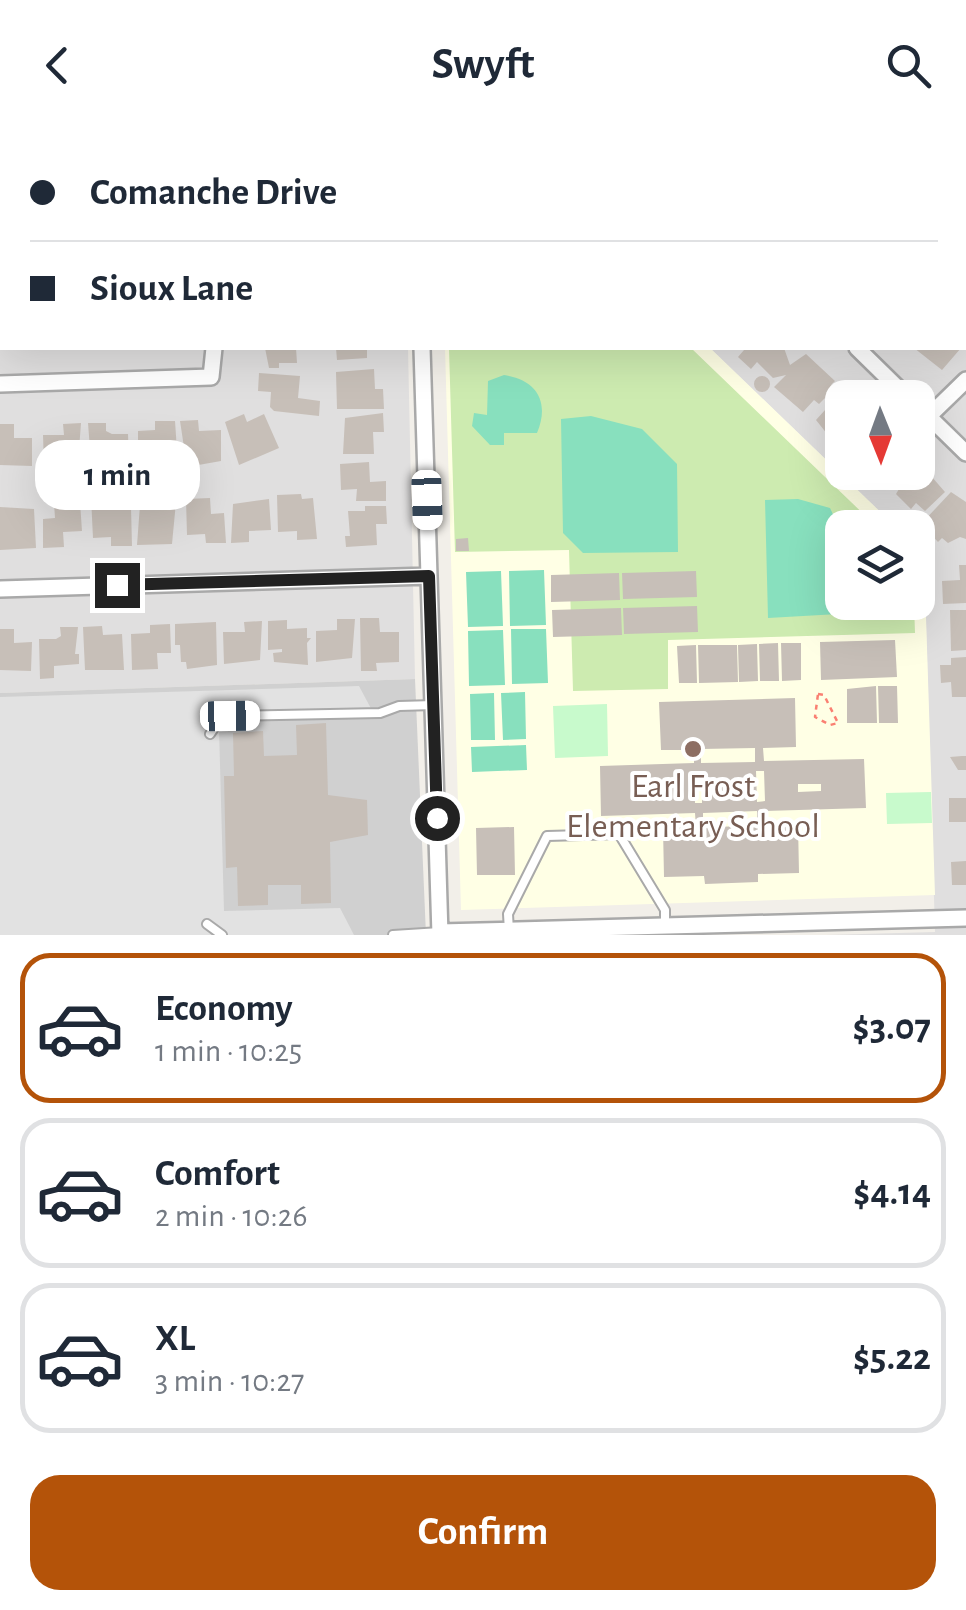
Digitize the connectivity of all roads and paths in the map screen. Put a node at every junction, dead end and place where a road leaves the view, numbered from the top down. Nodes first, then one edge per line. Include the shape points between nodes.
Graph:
1 (214, 350) edge
2 (422, 350) edge
3 (859, 350) edge
4 (890, 380) edge
5 (966, 380) edge
6 (0, 384) edge
7 (935, 403) edge
8 (935, 423) edge
9 (966, 453) edge
10 (429, 576) junction
11 (0, 589) edge
12 (434, 705) junction
13 (837, 716) joint
14 (210, 734) dead end
15 (966, 918) edge
16 (207, 924) dead end
17 (666, 926) junction
18 (509, 930) junction
19 (645, 931) edge
20 (440, 934) edge
21 (222, 935) edge
22 (393, 935) edge

1 - 6 street via 211,376
2 - 10 street
3 - 4 street
5 - 7 street
8 - 9 street
10 - 11 street
10 - 12 street
12 - 14 lane via 380,714 230,716
12 - 20 street
13 - 13 path via 824,695 818,694 815,717 830,725 838,723
15 - 17 street
16 - 21 lane
17 - 18 lane via 665,910 619,834 547,836 508,914
17 - 19 street
18 - 19 street
18 - 20 street
20 - 22 lane

